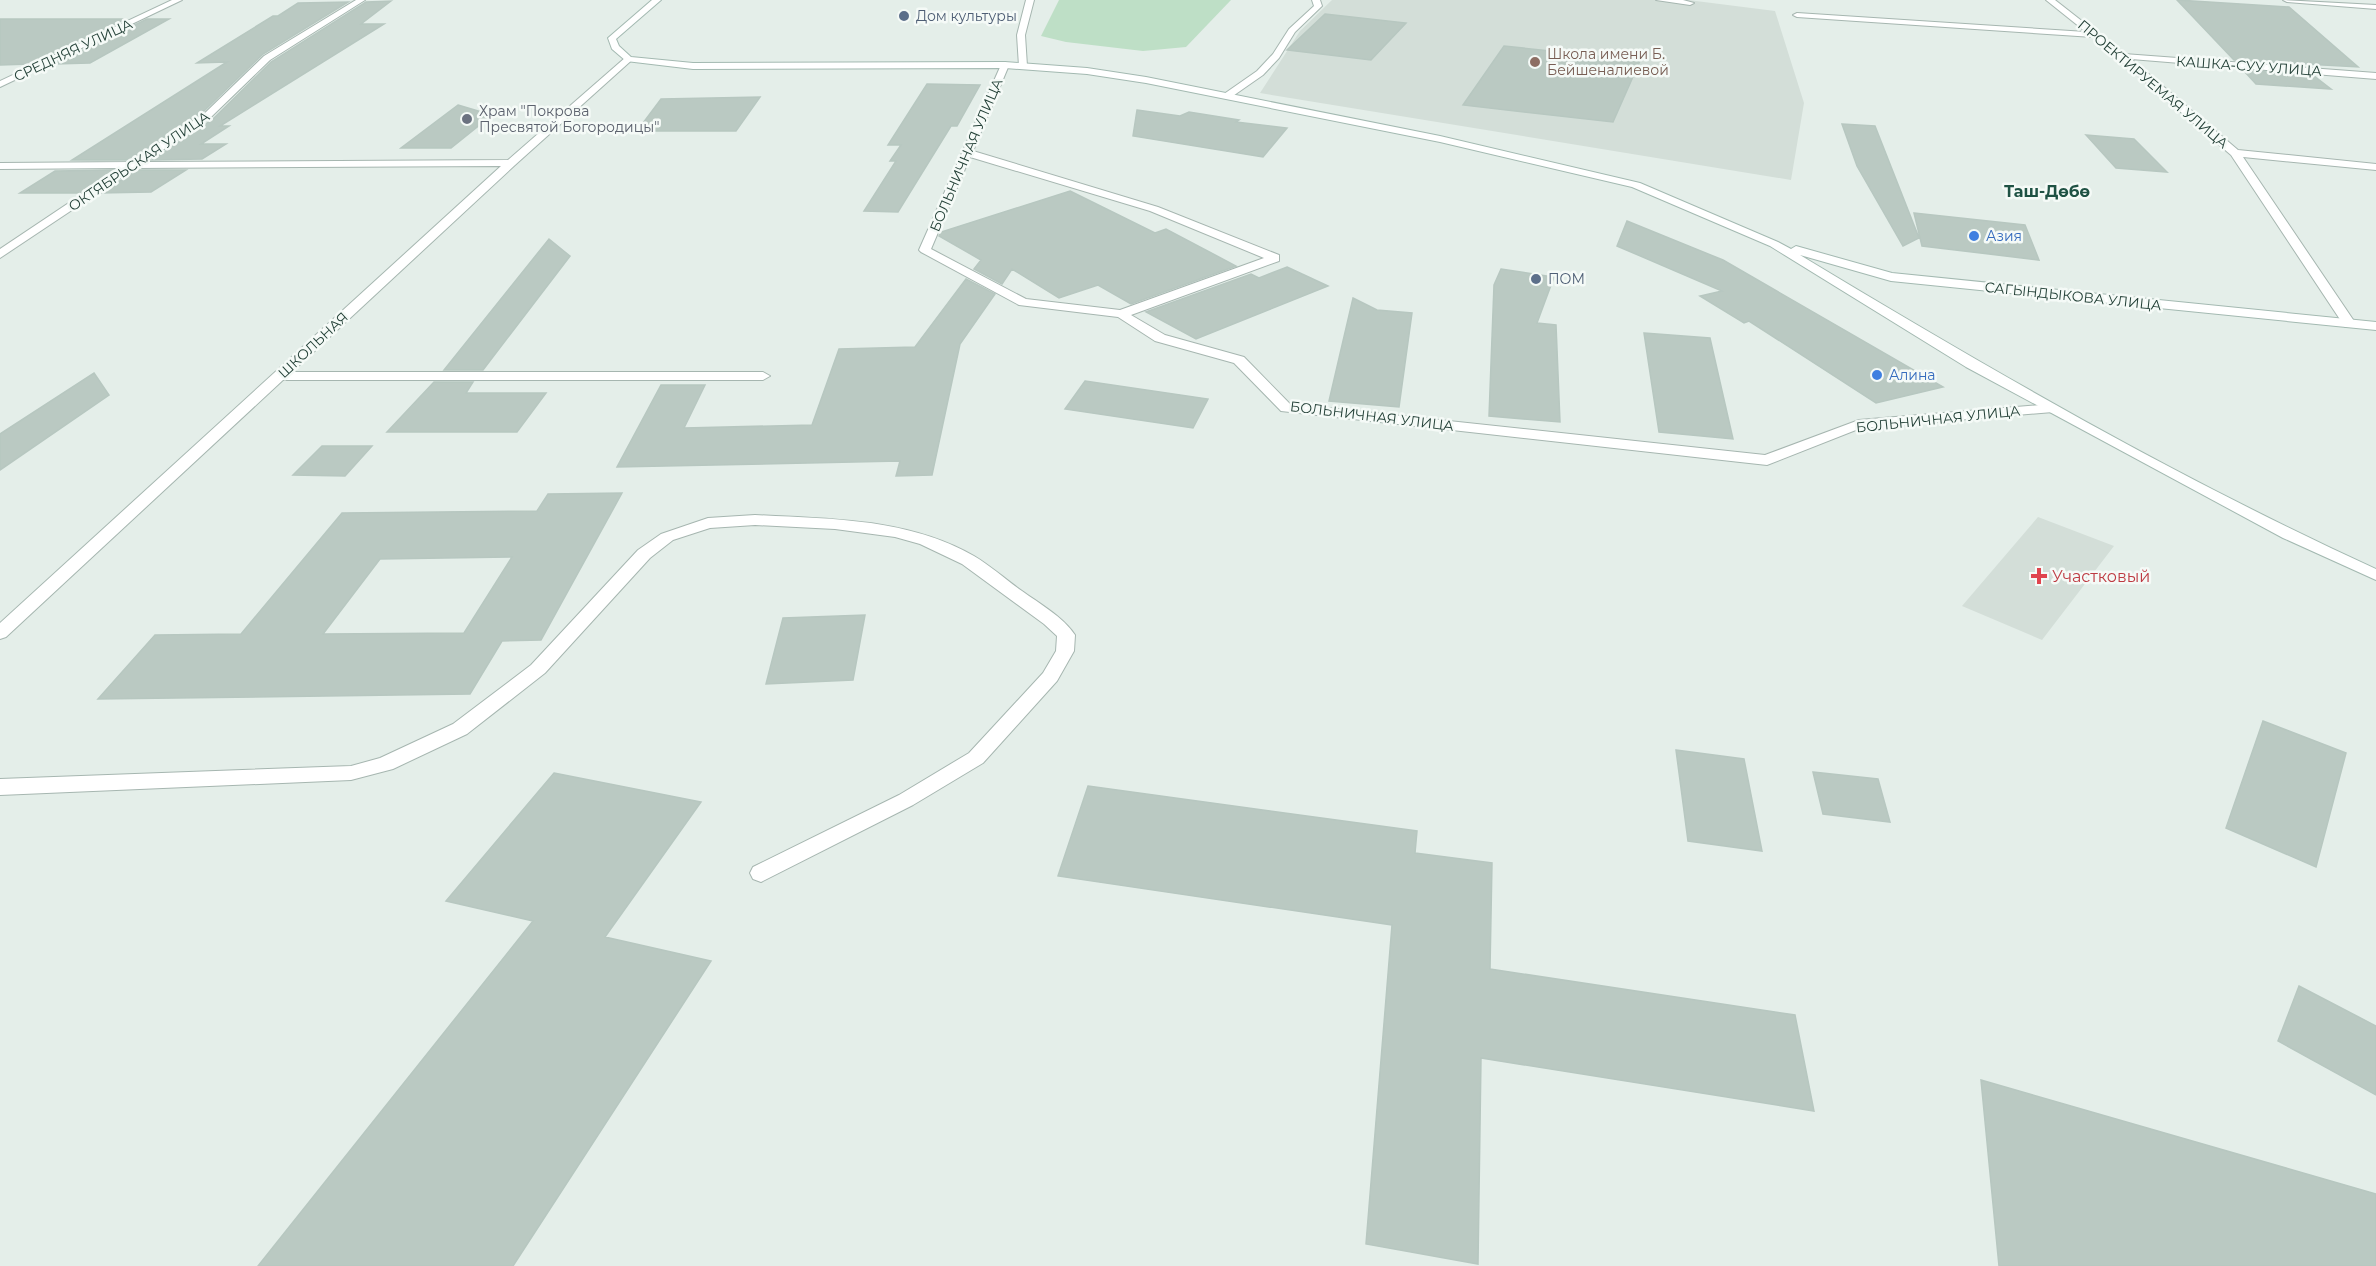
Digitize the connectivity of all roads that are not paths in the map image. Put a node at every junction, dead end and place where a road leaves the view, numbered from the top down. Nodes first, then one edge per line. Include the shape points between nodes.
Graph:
1 (178, 0) edge
2 (361, 0) edge
3 (657, 0) edge
4 (1030, 0) edge
5 (1316, 0) edge
6 (1660, 0) edge
7 (2050, 0) edge
8 (2287, 0) edge
9 (1690, 3) dead end
10 (2376, 7) edge
11 (1797, 15) dead end
12 (2096, 35) junction
13 (2122, 56) junction
14 (629, 59) junction
15 (1005, 65) junction
16 (1023, 66) junction
17 (2376, 76) edge
18 (0, 84) edge
19 (1227, 96) junction
20 (967, 153) junction
21 (2235, 153) junction
22 (511, 163) junction
23 (135, 165) junction
24 (0, 166) edge
25 (2376, 167) edge
26 (1774, 244) junction
27 (0, 254) edge
28 (1121, 314) junction
29 (2350, 324) junction
30 (2376, 326) edge
31 (280, 376) junction
32 (763, 376) dead end
33 (2053, 408) junction
34 (2376, 575) edge
35 (0, 633) edge
36 (0, 787) edge
37 (761, 873) dead end

1 - 18 street, СРЕДНЯЯ УЛИЦА
2 - 23 street, ОКТЯБРЬСКАЯ УЛИЦА via 267,58 208,115
3 - 14 street via 612,38 615,47
4 - 16 street via 1021,35
5 - 19 street via 1318,6 1292,31 1276,56 1260,73
6 - 9 street
7 - 12 street, ПРОЕКТИРУЕМАЯ УЛИЦА
8 - 10 street
11 - 12 street
12 - 13 street, ПРОЕКТИРУЕМАЯ УЛИЦА
13 - 17 street, КАШКА-СУУ УЛИЦА
13 - 21 street, ПРОЕКТИРУЕМАЯ УЛИЦА
14 - 15 street, БОЛЬНИЧНАЯ УЛИЦА via 693,66
14 - 22 street, ШКОЛЬНАЯ
15 - 16 street, БОЛЬНИЧНАЯ УЛИЦА
15 - 20 street, БОЛЬНИЧНАЯ УЛИЦА
16 - 19 street, БОЛЬНИЧНАЯ УЛИЦА via 1111,74
19 - 26 street, БОЛЬНИЧНАЯ УЛИЦА via 1440,139 1636,185
20 - 28 street, БОЛЬНИЧНАЯ УЛИЦА via 925,250 1023,302
20 - 28 street via 1154,209 1275,258
21 - 25 street
21 - 29 street, ПРОЕКТИРУЕМАЯ УЛИЦА
22 - 23 street
22 - 31 street, ШКОЛЬНАЯ
23 - 24 street
23 - 27 street, ОКТЯБРЬСКАЯ УЛИЦА
26 - 29 street, САГЫНДЫКОВА УЛИЦА via 1891,278
26 - 33 street, БОЛЬНИЧНАЯ УЛИЦА via 1971,364
28 - 33 street, БОЛЬНИЧНАЯ УЛИЦА via 1160,338 1239,360 1286,408 1767,460 1859,424
29 - 30 street, САГЫНДЫКОВА УЛИЦА
31 - 32 street
31 - 35 street, ШКОЛЬНАЯ
33 - 34 street, БОЛЬНИЧНАЯ УЛИЦА via 2289,535
36 - 37 street via 351,773 386,764 460,729 538,669 644,554 667,537 708,523 755,520 835,524 897,532 926,541 968,560 1066,635 1065,651 1050,677 976,758 906,800

